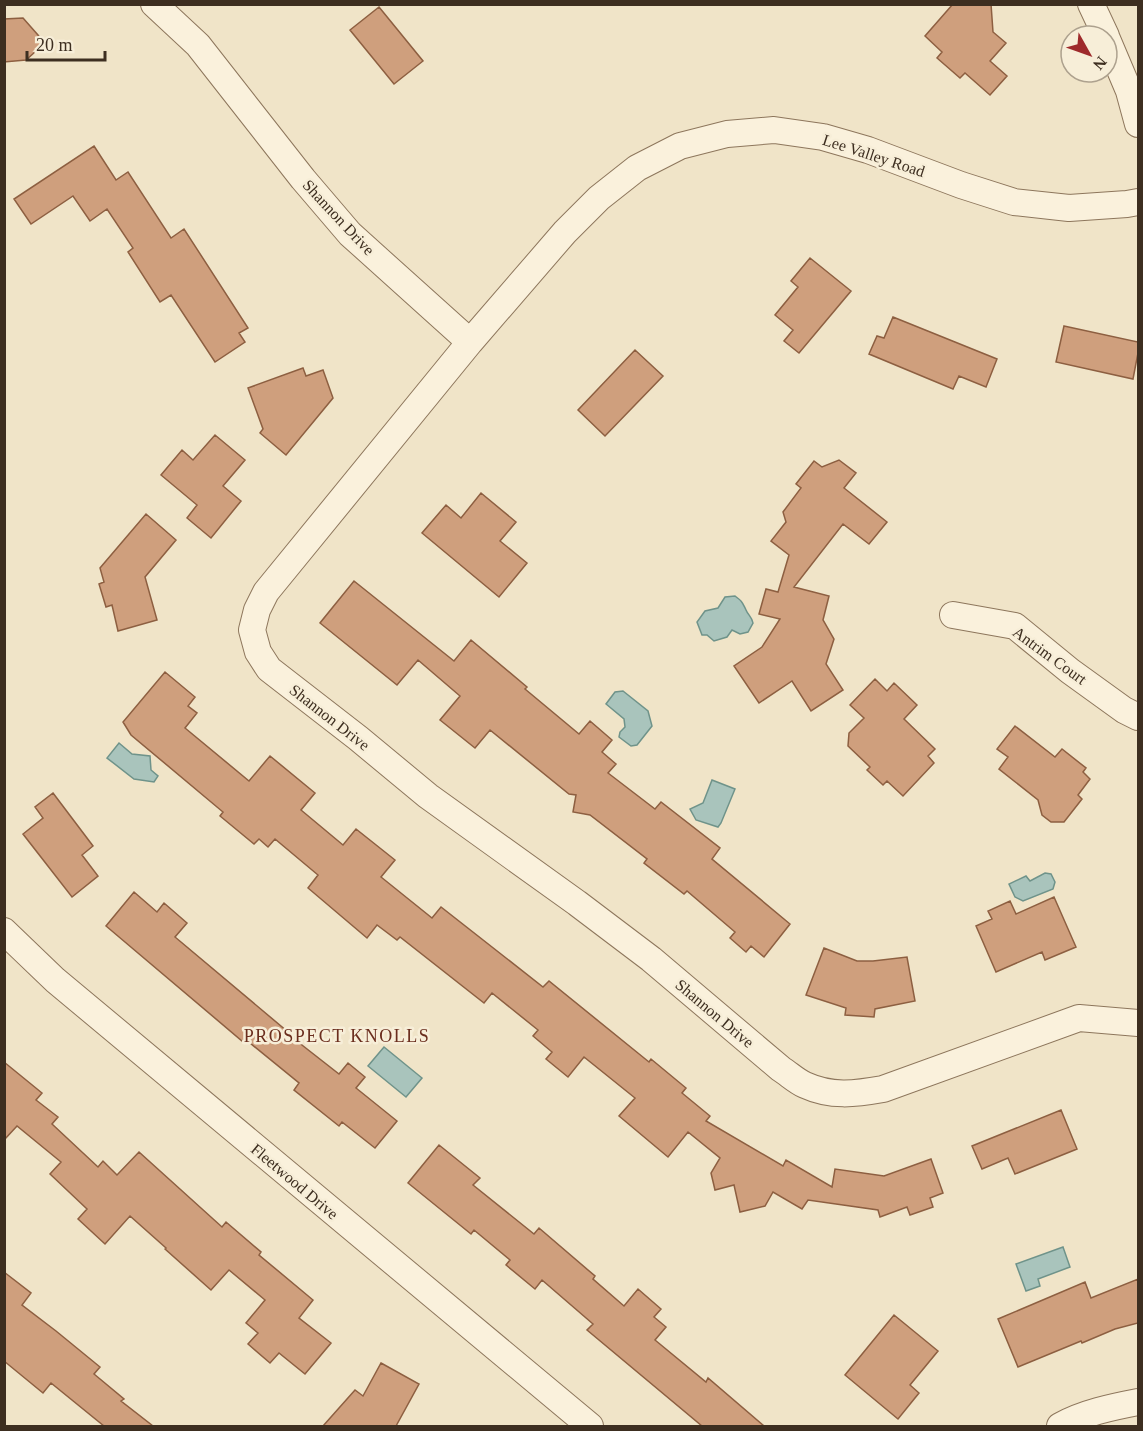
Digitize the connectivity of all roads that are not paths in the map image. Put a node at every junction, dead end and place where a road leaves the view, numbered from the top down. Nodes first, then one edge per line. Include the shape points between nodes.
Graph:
1 (154, 4) edge
2 (1091, 4) edge
3 (1100, 24) edge
4 (1119, 68) edge
5 (1138, 124) edge
6 (1138, 202) edge
7 (470, 342) junction
8 (953, 615) dead end
9 (1138, 717) edge
10 (4, 931) edge
11 (1138, 1023) edge
12 (1138, 1402) edge
13 (590, 1426) edge
14 (1060, 1426) edge

1 - 7 street, Shannon Drive via 198,45 350,234
2 - 3 street
4 - 5 street
6 - 7 street, Lee Valley Road via 1070,208 1014,202 823,137 774,130 728,134 680,146 636,168 598,198
7 - 11 street, Shannon Drive via 266,592 252,630 258,652 269,669 428,796 651,958 803,1084 828,1093 883,1089 1079,1018
8 - 9 street, Antrim Court via 1015,626 1070,671
10 - 13 street, Fleetwood Drive via 64,987
12 - 14 street

